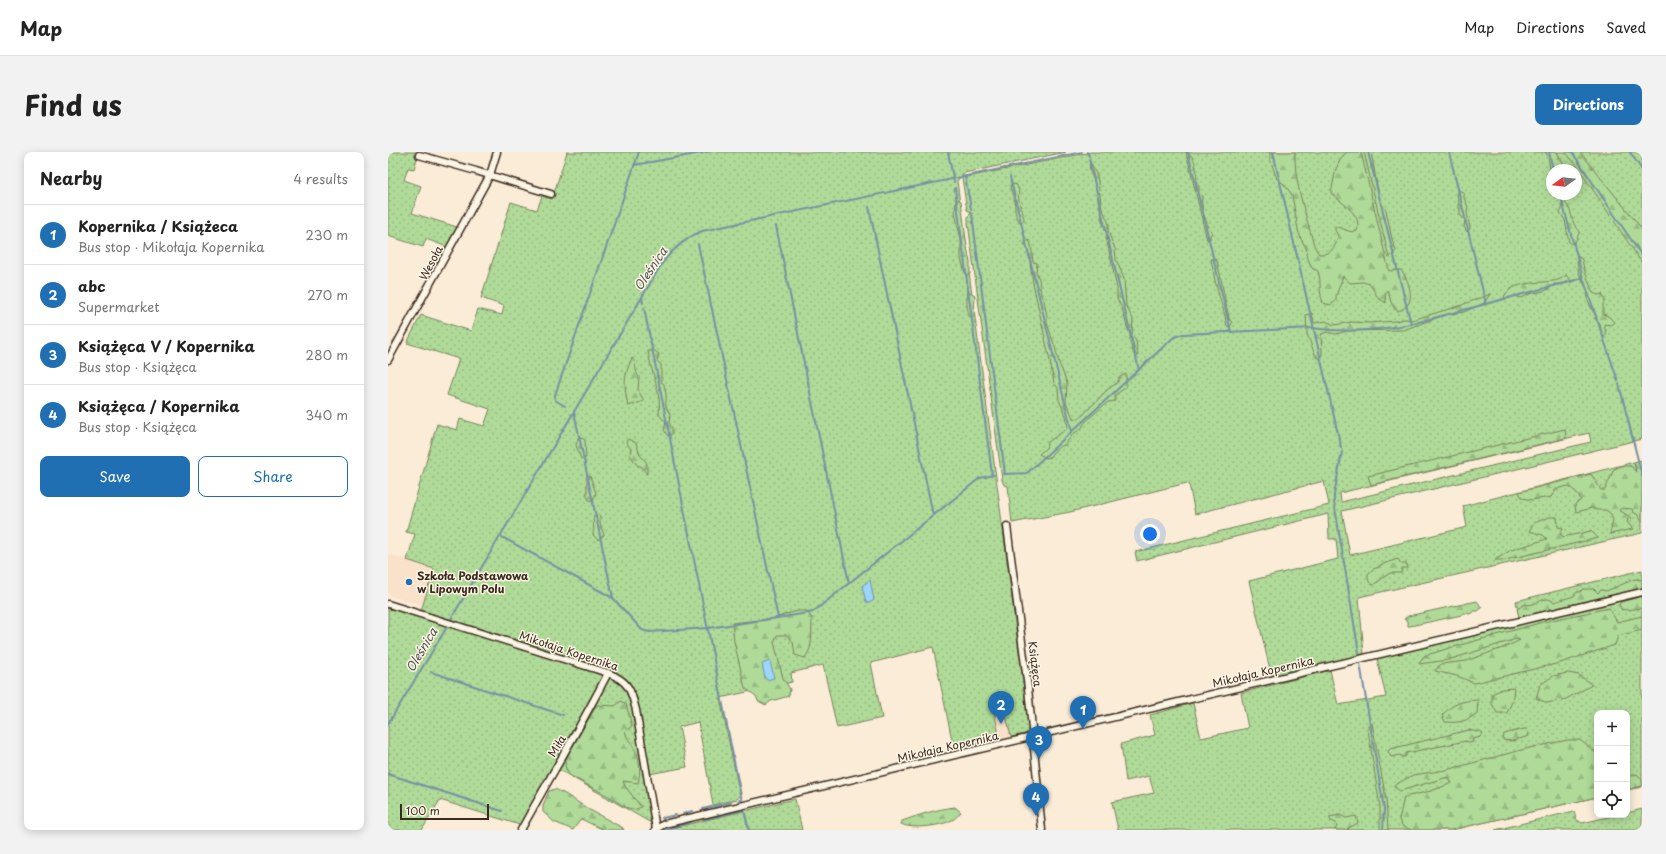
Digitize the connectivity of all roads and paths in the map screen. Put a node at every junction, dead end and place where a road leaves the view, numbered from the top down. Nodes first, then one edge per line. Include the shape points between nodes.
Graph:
1 (497, 152) edge
2 (419, 155) dead end
3 (490, 175) junction
4 (552, 194) dead end
5 (388, 360) edge
6 (1006, 526) dead end
7 (1642, 592) edge
8 (388, 604) edge
9 (608, 673) junction
10 (1032, 737) junction
11 (656, 829) edge
12 (521, 830) edge
13 (1042, 830) edge

1 - 3 street, Wesoła
2 - 3 street
3 - 4 street
3 - 5 street, Wesoła
6 - 10 street, Książęca via 1028,688
7 - 10 street, Mikołaja Kopernika
8 - 9 street, Mikołaja Kopernika
9 - 11 street, Mikołaja Kopernika via 626,683 632,695
9 - 12 street, Miła
10 - 11 street, Mikołaja Kopernika via 664,824
10 - 13 street, Książęca

